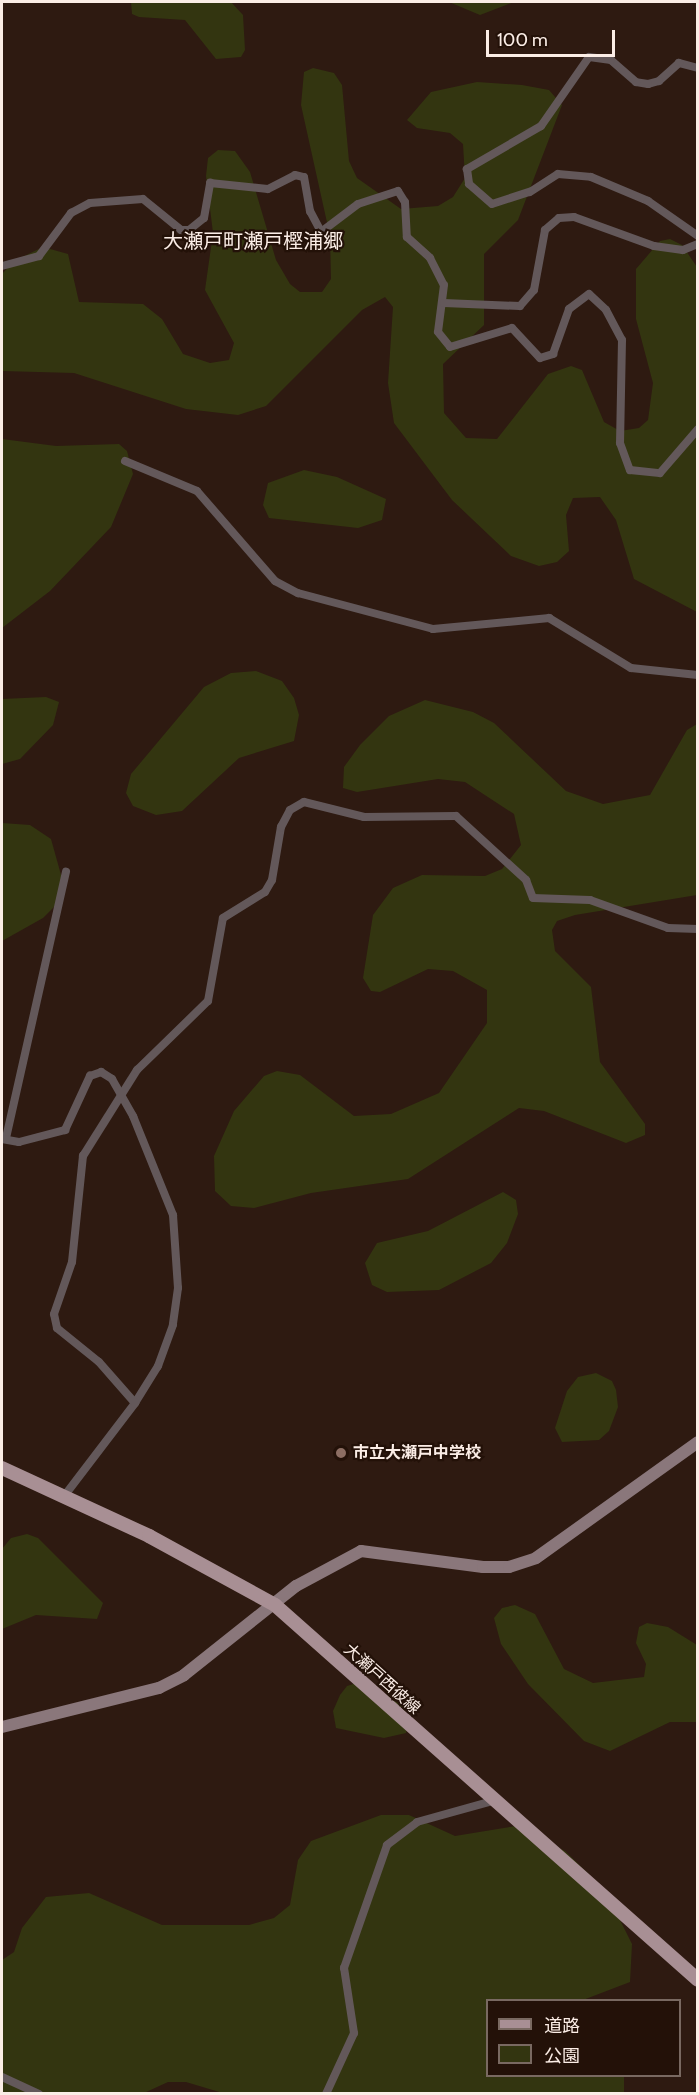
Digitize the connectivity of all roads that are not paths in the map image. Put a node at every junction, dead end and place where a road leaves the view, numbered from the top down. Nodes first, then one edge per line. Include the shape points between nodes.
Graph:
1 (698, 68) edge
2 (698, 236) edge
3 (698, 244) edge
4 (2, 266) edge
5 (444, 303) junction
6 (698, 429) edge
7 (125, 461) dead end
8 (698, 675) edge
9 (66, 872) dead end
10 (698, 929) edge
11 (122, 1094) junction
12 (4, 1139) edge
13 (135, 1403) junction
14 (698, 1442) edge
15 (2, 1468) edge
16 (65, 1495) junction
17 (275, 1605) junction
18 (2, 1727) edge
19 (492, 1801) junction
20 (698, 1980) edge
21 (2, 2077) edge
22 (39, 2094) edge
23 (326, 2094) edge

1 - 2 street via 679,63 659,81 648,84 636,81 611,60 589,57 541,126 467,169 469,184 492,204 530,192 558,174 591,177 648,201
3 - 5 street via 682,250 654,246 573,217 559,218 545,230 534,290 520,306
4 - 5 street via 39,256 71,213 90,203 143,199 181,230 189,230 204,218 210,183 268,189 295,175 304,177 309,212 321,232 358,204 398,190 405,202 407,237 438,268
5 - 6 street via 438,332 450,347 512,328 540,358 553,354 576,298 594,296 624,348 620,443 630,470 660,473
7 - 8 street via 197,491 275,581 298,593 433,629 549,618 630,668
9 - 12 street
10 - 11 street via 668,928 590,900 533,898 526,880 456,816 364,818 304,802 290,810 281,827 276,869 265,892 223,918 208,1001 136,1070
11 - 12 street via 101,1072 90,1076 65,1130 19,1142
11 - 13 street via 164,1181 177,1253 173,1324 158,1366
11 - 13 street via 83,1156 72,1262 54,1314 57,1328 99,1362
13 - 16 street
14 - 17 street via 536,1558 509,1567 483,1567 361,1551 296,1586
15 - 16 main road, 大瀬戸西彼線
16 - 17 main road, 大瀬戸西彼線
17 - 18 street via 184,1675 159,1688
17 - 19 main road, 大瀬戸西彼線
19 - 20 main road, 大瀬戸西彼線 via 570,1863 652,1945
19 - 23 street via 417,1822 387,1845 344,1968 354,2033
21 - 22 street

